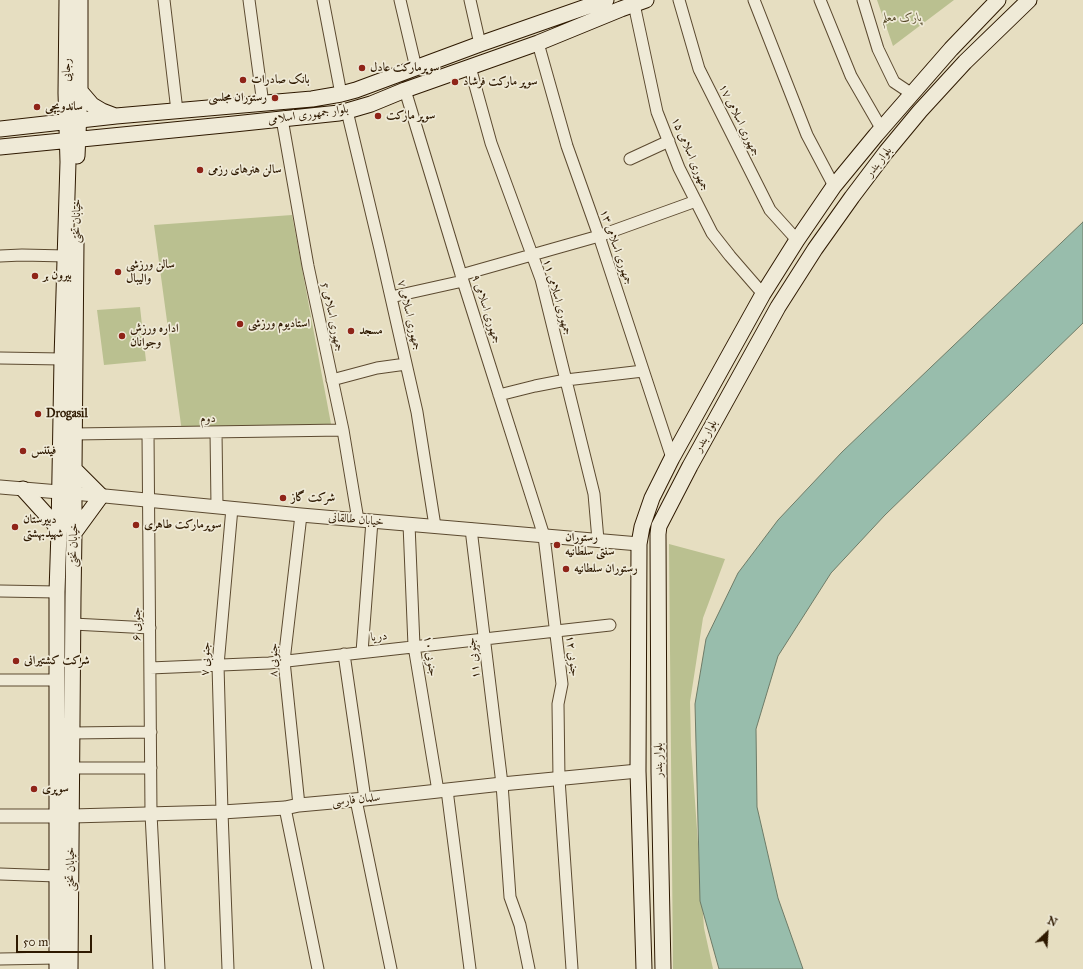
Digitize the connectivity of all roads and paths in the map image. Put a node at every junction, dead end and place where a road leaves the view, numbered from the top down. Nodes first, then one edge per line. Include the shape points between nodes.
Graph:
1 (67, 0) edge
2 (80, 0) edge
3 (164, 0) edge
4 (249, 0) edge
5 (323, 0) edge
6 (400, 0) edge
7 (470, 0) edge
8 (606, 0) edge
9 (679, 0) edge
10 (754, 0) edge
11 (820, 0) edge
12 (863, 0) edge
13 (998, 0) edge
14 (1029, 0) edge
15 (640, 2) edge
16 (538, 43) junction
17 (480, 44) junction
18 (940, 62) junction
19 (470, 67) junction
20 (416, 68) junction
21 (954, 75) junction
22 (406, 90) junction
23 (73, 92) junction
24 (341, 94) junction
25 (912, 94) junction
26 (264, 104) junction
27 (177, 111) junction
28 (348, 111) junction
29 (116, 116) junction
30 (282, 119) junction
31 (73, 122) junction
32 (50, 124) junction
33 (882, 128) junction
34 (0, 129) edge
35 (98, 138) junction
36 (73, 140) junction
37 (669, 141) junction
38 (51, 142) junction
39 (0, 147) edge
40 (630, 159) dead end
41 (73, 161) junction
42 (834, 186) junction
43 (696, 201) junction
44 (599, 236) junction
45 (797, 240) junction
46 (532, 255) junction
47 (0, 256) edge
48 (66, 256) junction
49 (462, 278) junction
50 (763, 294) junction
51 (391, 297) junction
52 (0, 358) edge
53 (62, 359) junction
54 (406, 364) junction
55 (643, 371) junction
56 (332, 380) junction
57 (566, 380) junction
58 (499, 395) junction
59 (343, 430) junction
60 (216, 432) junction
61 (148, 433) junction
62 (74, 434) junction
63 (672, 458) junction
64 (74, 469) junction
65 (0, 487) edge
66 (22, 489) junction
67 (67, 493) junction
68 (101, 496) junction
69 (149, 500) junction
70 (217, 506) junction
71 (232, 508) junction
72 (301, 515) junction
73 (358, 520) junction
74 (372, 521) junction
75 (409, 524) junction
76 (435, 526) junction
77 (471, 529) junction
78 (60, 531) junction
79 (74, 533) junction
80 (544, 536) junction
81 (598, 540) junction
82 (639, 544) junction
83 (0, 591) edge
84 (57, 592) junction
85 (73, 624) junction
86 (610, 625) dead end
87 (150, 628) junction
88 (556, 631) junction
89 (484, 638) junction
90 (414, 646) junction
91 (362, 652) junction
92 (344, 654) junction
93 (284, 661) junction
94 (218, 665) junction
95 (150, 668) junction
96 (0, 680) edge
97 (58, 680) junction
98 (151, 732) junction
99 (72, 733) junction
100 (72, 768) junction
101 (151, 768) junction
102 (638, 771) junction
103 (560, 779) junction
104 (502, 784) junction
105 (442, 790) junction
106 (361, 800) junction
107 (299, 805) junction
108 (285, 808) junction
109 (222, 812) junction
110 (151, 814) junction
111 (0, 816) edge
112 (65, 816) junction
113 (661, 849) junction
114 (641, 850) junction
115 (0, 874) edge
116 (57, 876) junction
117 (0, 959) edge
118 (57, 964) edge
119 (70, 969) edge
120 (159, 969) edge
121 (228, 969) edge
122 (318, 969) edge
123 (391, 969) edge
124 (470, 969) edge
125 (529, 969) edge
126 (572, 969) edge
127 (644, 969) edge
128 (664, 969) edge

1 - 23 main road, رجایی
2 - 23 main road, رجایی
3 - 27 street
4 - 26 street
5 - 24 street
6 - 20 street
7 - 17 street
8 - 17 main road, بلوار جمهوری اسلامی
9 - 45 street, جمهوری اسلامی ۱۷ via 700,69 770,210
10 - 42 street via 808,136
11 - 33 street via 851,76
12 - 25 street via 878,49 894,82
13 - 18 main road, بلوار بندر
14 - 21 main road, بلوار بندر
15 - 16 main road, بلوار جمهوری اسلامی
15 - 37 street, جمهوری اسلامی ۱۵ via 657,112
16 - 19 main road, بلوار جمهوری اسلامی
16 - 44 street, جمهوری اسلامی ۱۳ via 567,146
17 - 20 main road, بلوار جمهوری اسلامی
18 - 21 main road
18 - 25 main road, بلوار بندر
19 - 22 main road, بلوار جمهوری اسلامی
19 - 46 street, جمهوری اسلامی ۱۱ via 491,143
20 - 24 main road, بلوار جمهوری اسلامی
21 - 113 main road, بلوار بندر via 886,152 815,249 778,307 659,526
22 - 28 main road, بلوار جمهوری اسلامی
22 - 49 street, جمهوری اسلامی ۹
23 - 29 main road via 102,112
23 - 31 main road, رجایی
23 - 32 main road
24 - 26 main road, بلوار جمهوری اسلامی
25 - 33 main road, بلوار بندر
26 - 27 main road, بلوار جمهوری اسلامی
27 - 29 main road, بلوار جمهوری اسلامی
28 - 30 main road, بلوار جمهوری اسلامی
28 - 51 street, جمهوری اسلامی ۷
29 - 31 main road, بلوار جمهوری اسلامی
30 - 35 main road, بلوار جمهوری اسلامی
30 - 56 street, جمهوری اسلامی 5 via 308,266
31 - 32 main road, بلوار جمهوری اسلامی
31 - 36 main road, رجایی
32 - 34 main road, بلوار جمهوری اسلامی
33 - 42 main road, بلوار بندر
35 - 36 main road, بلوار جمهوری اسلامی
35 - 41 main road
36 - 38 main road, بلوار جمهوری اسلامی
36 - 41 main road, خیابان تختی
37 - 40 street
37 - 43 street, جمهوری اسلامی ۱۵
38 - 39 main road, بلوار جمهوری اسلامی
38 - 41 main road
41 - 48 main road, خیابان تختی
41 - 62 main road, خیابان تختی
42 - 45 main road, بلوار بندر
43 - 44 street
43 - 50 street, جمهوری اسلامی ۱۵ via 712,232
44 - 46 street
44 - 55 street, جمهوری اسلامی ۱۳
45 - 50 main road, بلوار بندر
46 - 49 street
46 - 57 street, جمهوری اسلامی ۱۱ via 541,279
47 - 48 street
48 - 53 main road, خیابان تختی
49 - 51 street
49 - 58 street, جمهوری اسلامی ۹
50 - 63 main road, بلوار بندر
51 - 54 street, جمهوری اسلامی ۷
52 - 53 street
53 - 67 main road, خیابان تختی
54 - 56 street via 377,368
54 - 76 street, جمهوری اسلامی ۷ via 417,412
55 - 57 street
55 - 63 street, جمهوری اسلامی ۱۳
56 - 59 street, جمهوری اسلامی 5
57 - 58 street
57 - 81 street, جمهوری اسلامی ۱۱ via 594,494
58 - 80 street, جمهوری اسلامی ۹
59 - 60 street, دوم
59 - 73 street, جمهوری اسلامی 5
60 - 61 street, دوم
60 - 70 street
61 - 62 street, دوم
61 - 69 street, ۶ جنوبی
62 - 64 main road, خیابان تختی
63 - 82 main road, بلوار بندر via 652,498
64 - 67 main road, خیابان تختی
64 - 68 main road
65 - 66 street, خیابان طالقانی
66 - 67 street, خیابان طالقانی
66 - 78 main road
67 - 68 street, خیابان طالقانی
67 - 78 main road, خیابان تختی
67 - 79 main road, خیابان تختی
68 - 69 street, خیابان طالقانی
68 - 79 main road
69 - 70 street, خیابان طالقانی
69 - 87 street, ۶ جنوبی
70 - 71 street, خیابان طالقانی
71 - 72 street, خیابان طالقانی
71 - 94 street, ۷ جنوبی
72 - 73 street, خیابان طالقانی
72 - 93 street, ۸ جنوبی
73 - 74 street, خیابان طالقانی
74 - 75 street, خیابان طالقانی
74 - 91 street
75 - 76 street, خیابان طالقانی
75 - 90 street, ۱۰ جنوبی
76 - 77 street, خیابان طالقانی
77 - 80 street, خیابان طالقانی
77 - 89 street, ۱۱ جنوبی
78 - 84 main road, خیابان تختی
79 - 85 main road, خیابان تختی
80 - 81 street, خیابان طالقانی
80 - 88 street, ۱۲ جنوبی
81 - 82 street, خیابان طالقانی
82 - 102 main road, بلوار بندر
83 - 84 street
84 - 97 main road, خیابان تختی
85 - 87 street
85 - 99 main road, خیابان تختی
86 - 88 street, دریا
87 - 95 street, ۶ جنوبی
88 - 89 street, دریا
88 - 103 street, ۱۲ جنوبی via 562,684 558,704
89 - 90 street, دریا
89 - 104 street, ۱۱ جنوبی
90 - 91 street, دریا
90 - 105 street, ۱۰ جنوبی
91 - 92 street, دریا
92 - 93 street, دریا
92 - 106 street
93 - 94 street, دریا
93 - 107 street, ۸ جنوبی
94 - 95 street, دریا
94 - 109 street, ۷ جنوبی
95 - 98 street, ۶ جنوبی
96 - 97 street
97 - 112 main road, خیابان تختی
98 - 99 street
98 - 101 street, ۶ جنوبی
99 - 100 main road, خیابان تختی
100 - 101 street
100 - 112 main road, خیابان تختی
101 - 110 street, ۶ جنوبی
102 - 103 street, سلمان فارسی
102 - 114 main road, بلوار بندر
103 - 104 street, سلمان فارسی
103 - 126 street, ۱۲ جنوبی
104 - 105 street, سلمان فارسی
104 - 125 street, ۱۱ جنوبی via 510,898 520,925
105 - 106 street, سلمان فارسی
105 - 124 street, ۱۰ جنوبی
106 - 107 street, سلمان فارسی
106 - 123 street
107 - 108 street, سلمان فارسی
108 - 109 street, سلمان فارسی
108 - 122 street
109 - 110 street, سلمان فارسی
109 - 121 street, ۷ جنوبی
110 - 112 street, سلمان فارسی
110 - 120 street, ۶ جنوبی
111 - 112 street, سلمان فارسی
112 - 116 main road, خیابان تختی
112 - 119 main road, خیابان تختی
113 - 114 main road
113 - 128 main road, بلوار بندر
114 - 127 main road, بلوار بندر
115 - 116 street
116 - 118 main road, خیابان تختی
117 - 118 street

